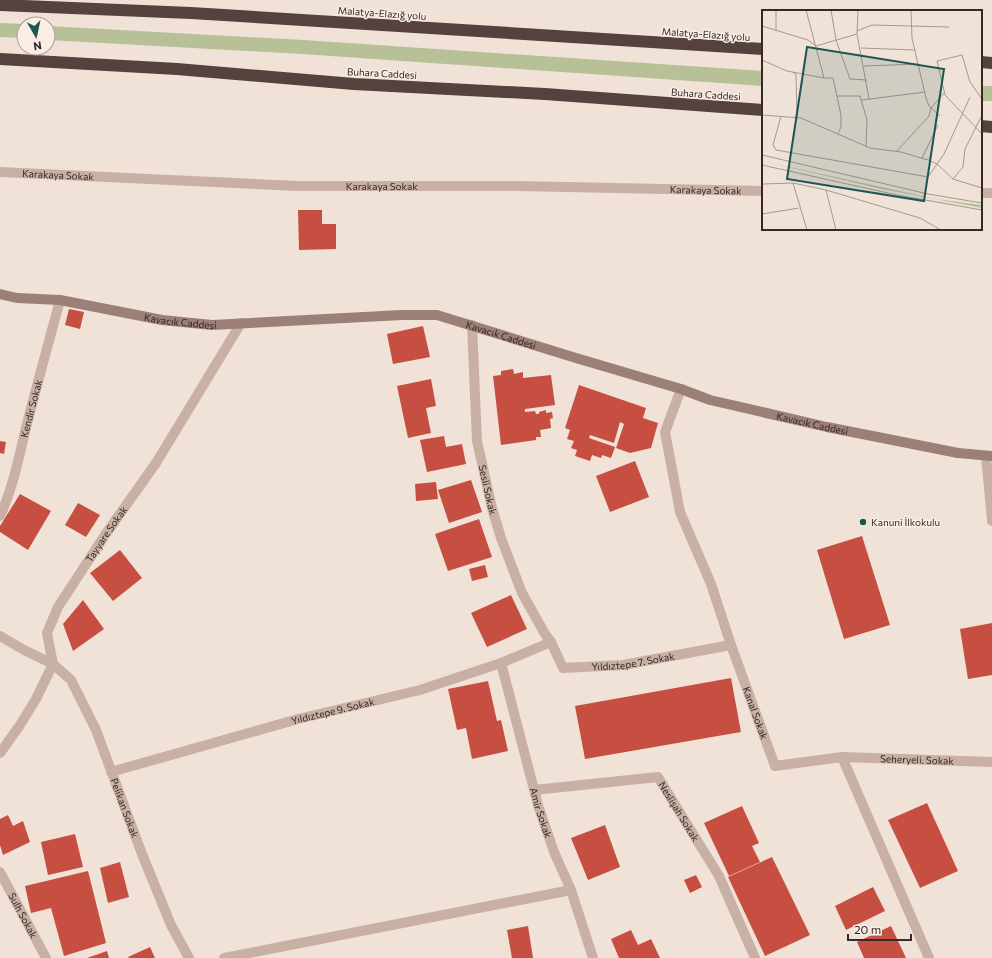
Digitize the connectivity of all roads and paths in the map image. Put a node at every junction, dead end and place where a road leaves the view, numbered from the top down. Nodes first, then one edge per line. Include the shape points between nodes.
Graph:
1 (0, 5) edge
2 (762, 49) edge
3 (0, 59) edge
4 (982, 62) edge
5 (992, 63) edge
6 (762, 110) edge
7 (982, 126) edge
8 (992, 127) edge
9 (0, 172) edge
10 (762, 192) edge
11 (0, 294) edge
12 (60, 300) junction
13 (240, 323) junction
14 (472, 325) junction
15 (681, 389) junction
16 (989, 456) edge
17 (0, 516) edge
18 (992, 521) edge
19 (0, 636) edge
20 (551, 642) junction
21 (731, 645) junction
22 (501, 663) junction
23 (53, 664) junction
24 (0, 753) edge
25 (842, 757) junction
26 (992, 762) edge
27 (111, 772) junction
28 (534, 790) junction
29 (0, 872) edge
30 (571, 890) junction
31 (46, 958) edge
32 (189, 958) edge
33 (224, 958) edge
34 (593, 958) edge
35 (755, 958) edge
36 (929, 958) edge

1 - 2 highway, Malatya-Elazığ yolu via 191,13
3 - 6 highway, Buhara Caddesi
4 - 5 highway
7 - 8 highway
9 - 10 street, Karakaya Sokak via 298,186 517,186
11 - 12 street, Kavacık Caddesi via 17,298
12 - 13 street, Kavacık Caddesi via 162,320 212,325
12 - 17 street, Kendir Sokak via 16,471
13 - 14 street, Kavacık Caddesi via 437,315
13 - 23 street, Tayyare Sokak via 156,463 58,607 46,633
14 - 15 street, Kavacık Caddesi
14 - 20 street, Sesli Sokak via 477,441 492,508 500,538 522,593
15 - 16 street, Kavacık Caddesi via 710,400 782,417 958,453
15 - 21 street, Kanal Sokak via 666,432 680,512 711,584
16 - 18 street
19 - 23 street, Pelikan Sokak
20 - 21 street, Yıldıztepe 7. Sokak via 563,668 623,665
20 - 22 street, Yıldıztepe 9. Sokak
21 - 25 street, Kanal Sokak via 775,766
22 - 27 street, Yıldıztepe 9. Sokak via 420,690 298,719
22 - 28 street, Amir Sokak
23 - 24 street via 36,699
23 - 27 street, Pelikan Sokak via 71,680 96,730
25 - 26 street, Seheryeli. Sokak
25 - 36 street
27 - 32 street, Pelikan Sokak via 171,925
28 - 30 street, Amir Sokak via 554,852
28 - 35 street, Neslişah Sokak via 658,777 719,876
29 - 31 street, Sulh Sokak
30 - 33 street
30 - 34 street, Amir Sokak

